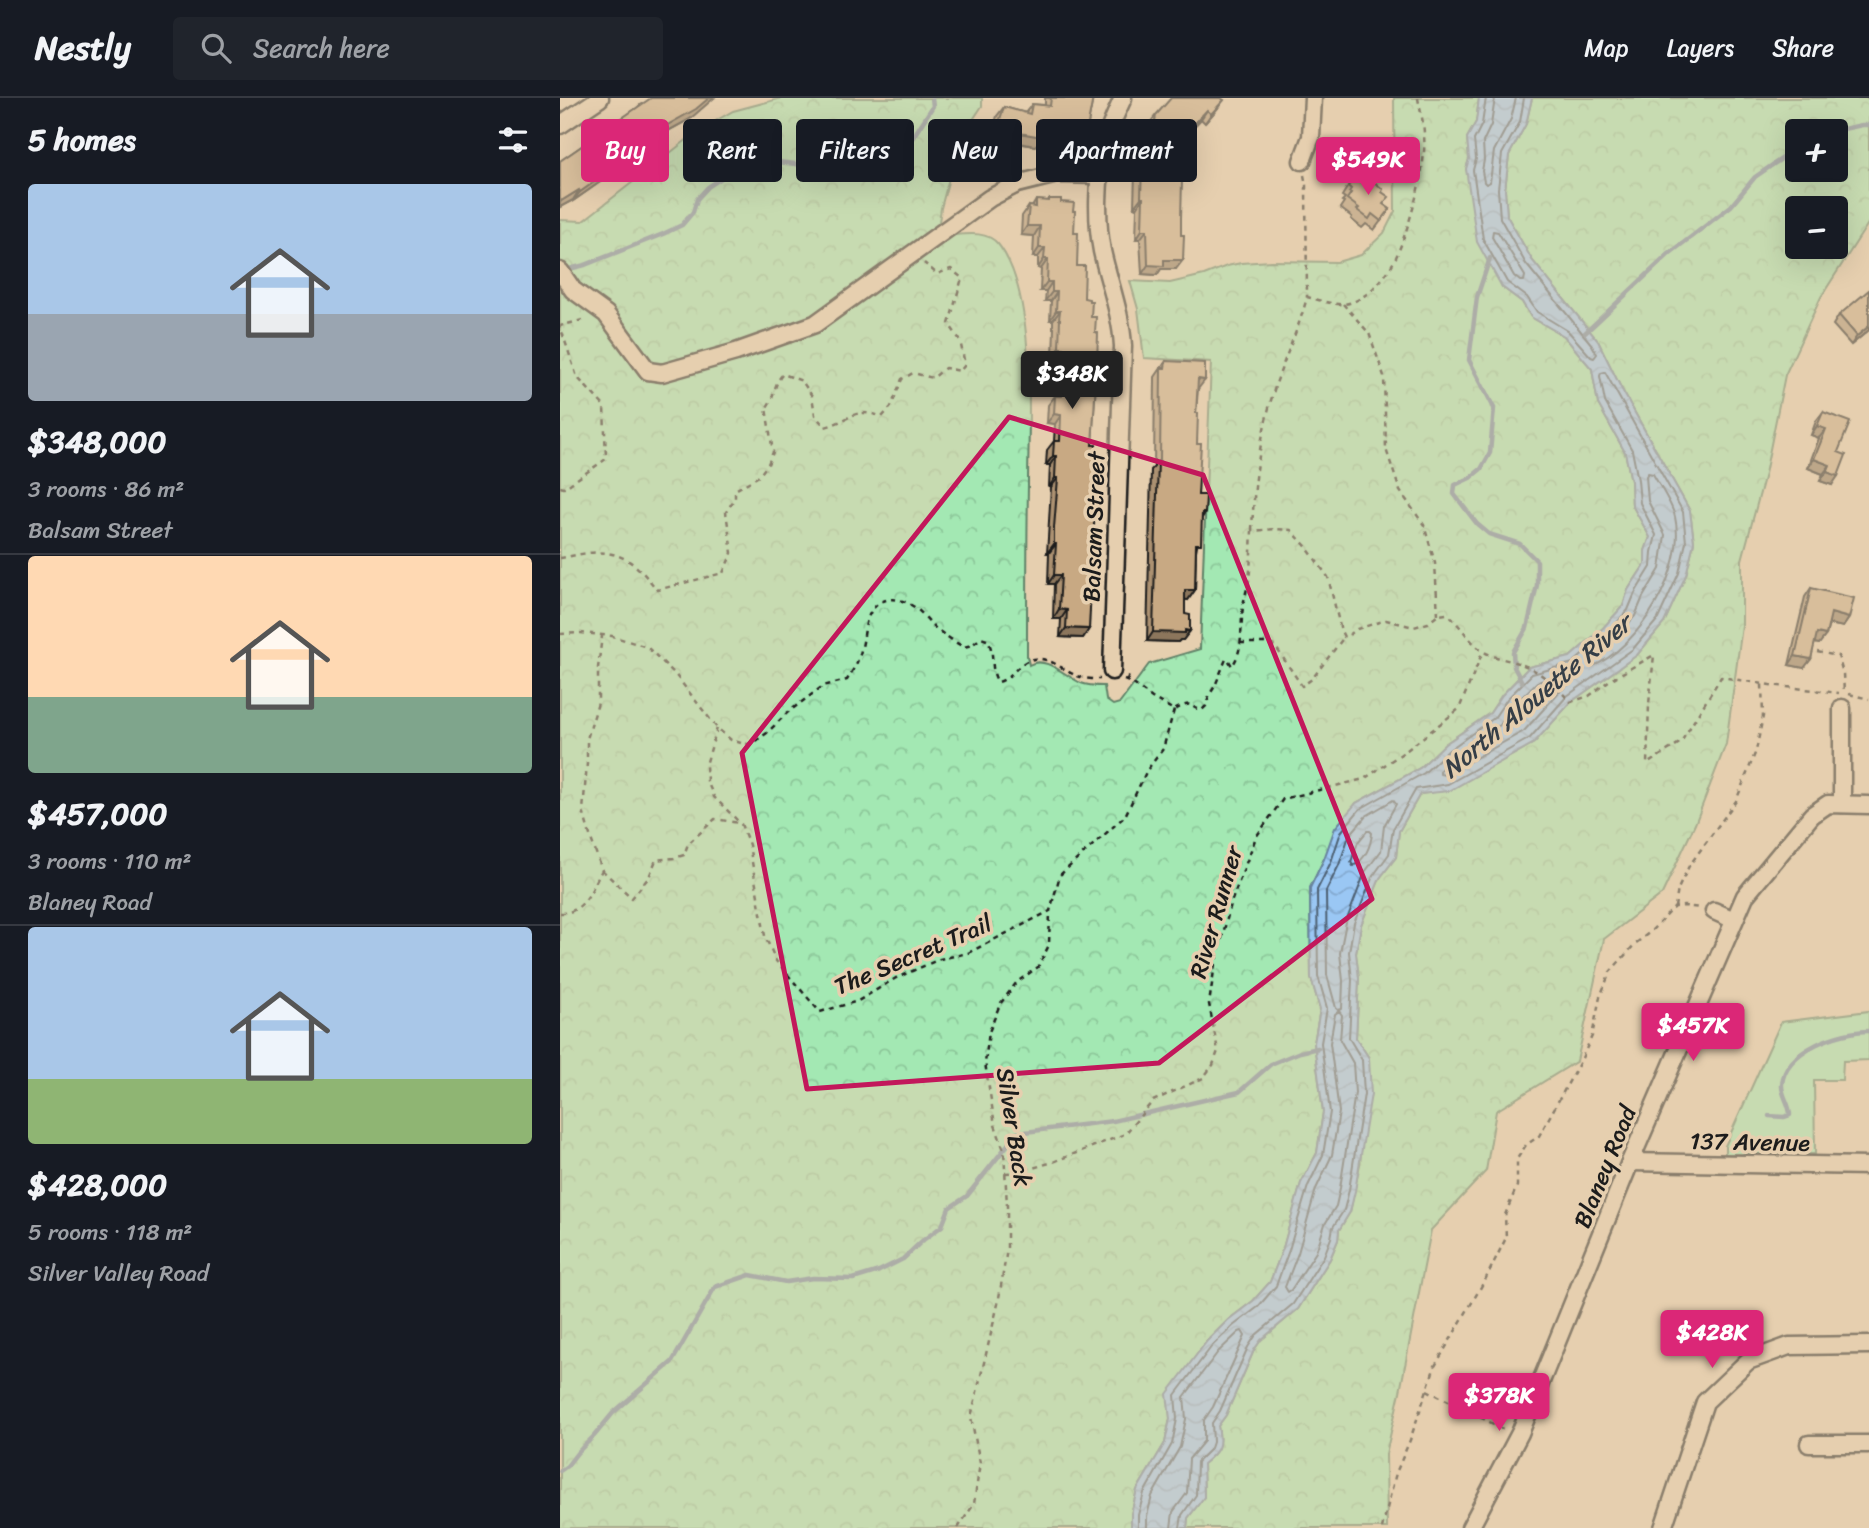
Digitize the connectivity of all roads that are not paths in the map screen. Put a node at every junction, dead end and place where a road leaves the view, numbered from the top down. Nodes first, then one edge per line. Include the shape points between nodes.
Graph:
1 (600, 98) edge
2 (1123, 98) edge
3 (1313, 98) edge
4 (1113, 119) edge
5 (560, 125) edge
6 (1302, 161) road end
7 (1036, 179) edge
8 (1100, 182) edge
9 (560, 271) edge
10 (1112, 676) road end
11 (1843, 701) road end
12 (1842, 804) junction
13 (1869, 805) edge
14 (1714, 911) road end
15 (1734, 920) junction
16 (1630, 1162) junction
17 (1869, 1167) edge
18 (1869, 1345) edge
19 (1809, 1444) dead end
20 (1869, 1444) edge
21 (1470, 1528) edge
22 (1663, 1528) edge

1 - 5 street
2 - 4 street, Balsam Street
3 - 6 street via 1311,138
7 - 9 street via 990,198 815,324 662,373 648,371 606,314 573,290
8 - 10 street, Balsam Street via 1097,220 1123,346
11 - 12 street
12 - 13 street, Blaney Road
12 - 15 street, Blaney Road via 1828,804 1812,816 1745,896
14 - 15 street
15 - 16 street, Blaney Road
16 - 17 street, 137 Avenue
16 - 21 street, Blaney Road via 1520,1433
18 - 22 street via 1789,1346 1748,1361 1705,1402
19 - 20 street

